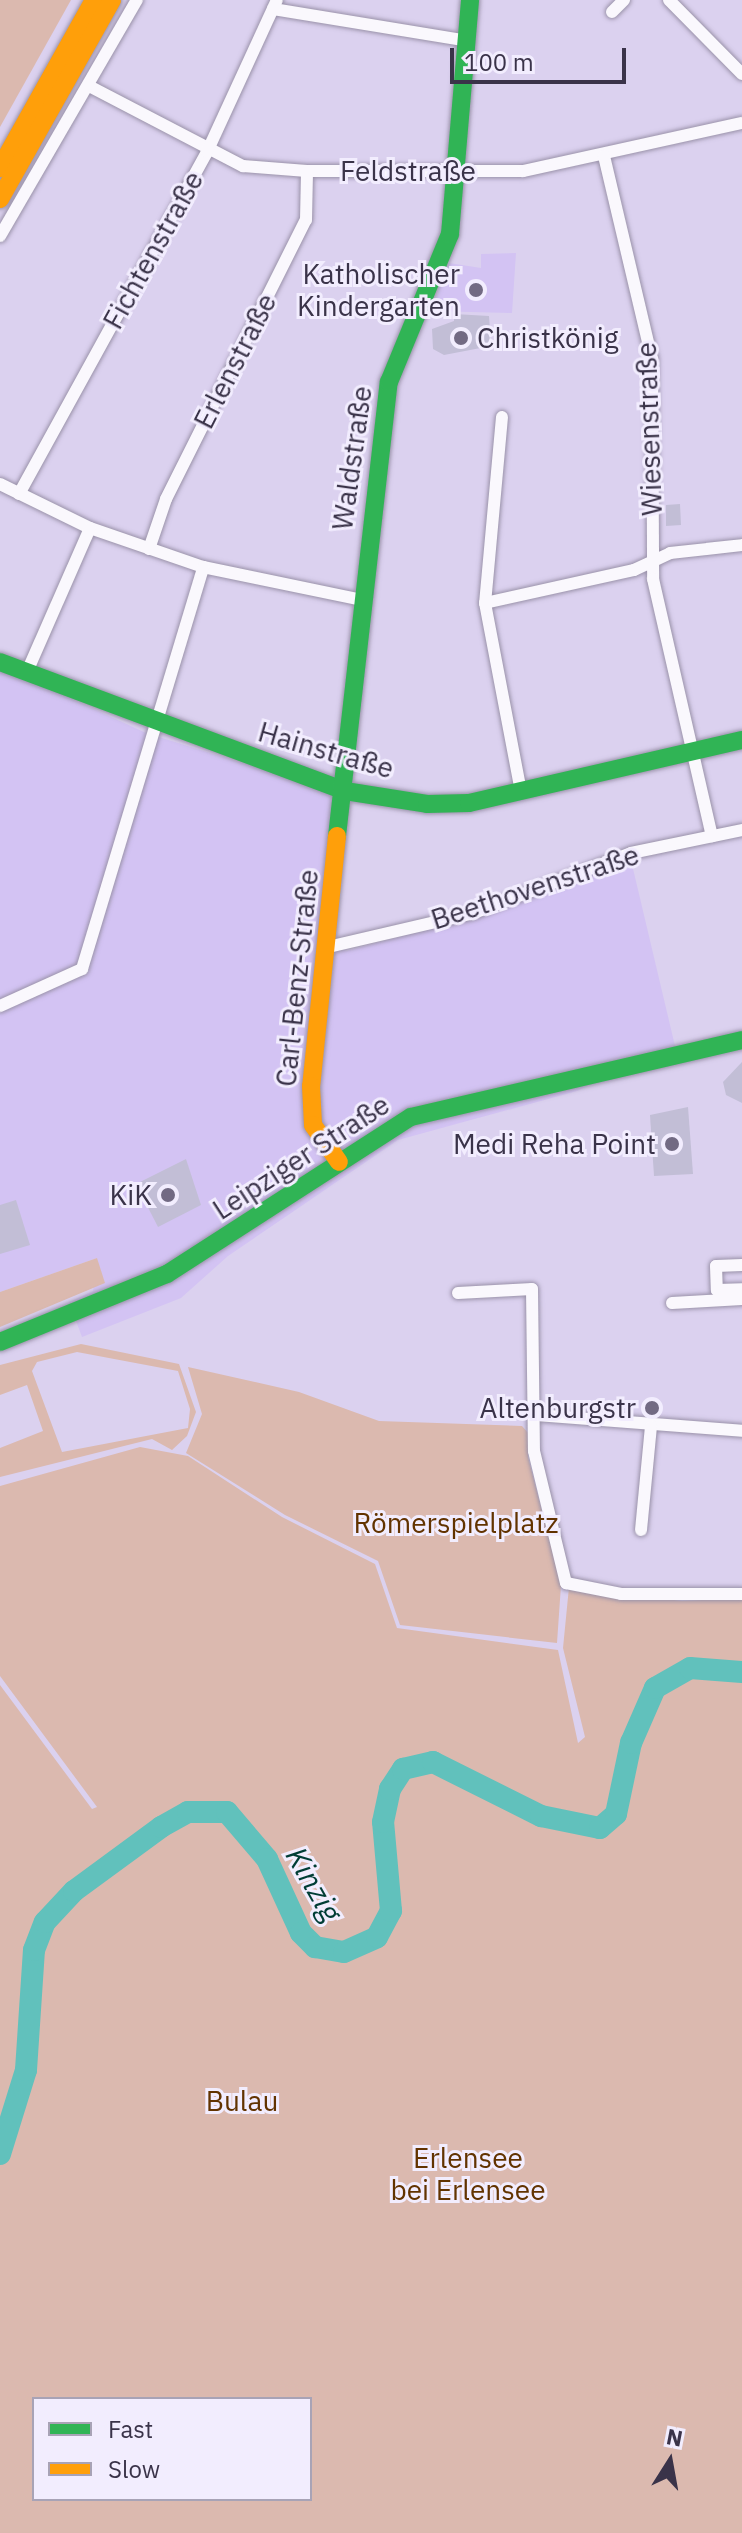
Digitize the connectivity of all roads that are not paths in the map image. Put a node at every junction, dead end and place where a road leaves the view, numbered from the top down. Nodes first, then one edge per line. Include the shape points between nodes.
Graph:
1 (94, 0) edge
2 (112, 0) edge
3 (137, 0) edge
4 (470, 0) edge
5 (624, 0) edge
6 (669, 0) edge
7 (275, 5) edge
8 (612, 12) dead end
9 (463, 40) junction
10 (742, 74) edge
11 (89, 86) junction
12 (742, 123) edge
13 (207, 152) junction
14 (604, 156) junction
15 (0, 168) edge
16 (307, 171) junction
17 (452, 171) junction
18 (0, 199) edge
19 (0, 236) edge
20 (502, 417) dead end
21 (0, 484) edge
22 (19, 494) junction
23 (90, 528) junction
24 (742, 545) edge
25 (149, 549) junction
26 (652, 564) junction
27 (203, 567) junction
28 (362, 600) junction
29 (485, 603) junction
30 (0, 662) edge
31 (26, 674) junction
32 (155, 725) junction
33 (742, 740) edge
34 (692, 751) junction
35 (345, 791) junction
36 (521, 791) junction
37 (742, 830) edge
38 (712, 836) junction
39 (328, 947) junction
40 (0, 1006) edge
41 (742, 1040) edge
42 (339, 1162) junction
43 (742, 1265) edge
44 (458, 1293) dead end
45 (741, 1294) edge
46 (672, 1303) dead end
47 (0, 1342) edge
48 (536, 1415) junction
49 (651, 1426) junction
50 (742, 1431) edge
51 (641, 1530) dead end
52 (742, 1594) edge

1 - 15 street
2 - 18 street
3 - 11 street
4 - 9 street, Waldstraße
5 - 8 street
6 - 10 street
7 - 9 street
7 - 13 street, Fichtenstraße
9 - 17 street, Waldstraße
11 - 13 street, Feldstraße
11 - 19 street
12 - 14 street, Feldstraße
13 - 16 street, Feldstraße via 243,166
13 - 22 street, Fichtenstraße
14 - 17 street, Feldstraße via 523,171
14 - 26 street, Wiesenstraße via 652,359
16 - 17 street, Feldstraße
16 - 25 street, Erlenstraße via 306,220 166,499
17 - 28 street, Waldstraße via 453,210 444,256 385,401
20 - 29 street
21 - 22 street
22 - 23 street
23 - 25 street
23 - 31 street
24 - 26 street via 670,553
25 - 27 street
26 - 29 street
26 - 34 street, Wiesenstraße
27 - 28 street
27 - 32 street
28 - 35 street, Waldstraße
29 - 36 street
30 - 31 street, Hainstraße
31 - 32 street, Hainstraße
32 - 35 street, Hainstraße
32 - 40 street via 82,969
33 - 34 street, Hainstraße
34 - 36 street, Hainstraße
34 - 38 street, Wiesenstraße
35 - 36 street, Hainstraße via 447,805
35 - 39 street, Carl-Benz-Straße
37 - 38 street, Beethovenstraße
38 - 39 street, Beethovenstraße via 631,853 474,913
39 - 42 street, Carl-Benz-Straße via 311,1099 313,1125
41 - 42 street, Leipziger Straße via 420,1114
42 - 47 street, Leipziger Straße via 167,1274
43 - 45 street via 716,1266 717,1290
44 - 48 street via 532,1289
45 - 46 street
48 - 49 street
48 - 52 street via 534,1451 566,1583 621,1594
49 - 50 street
49 - 51 street

